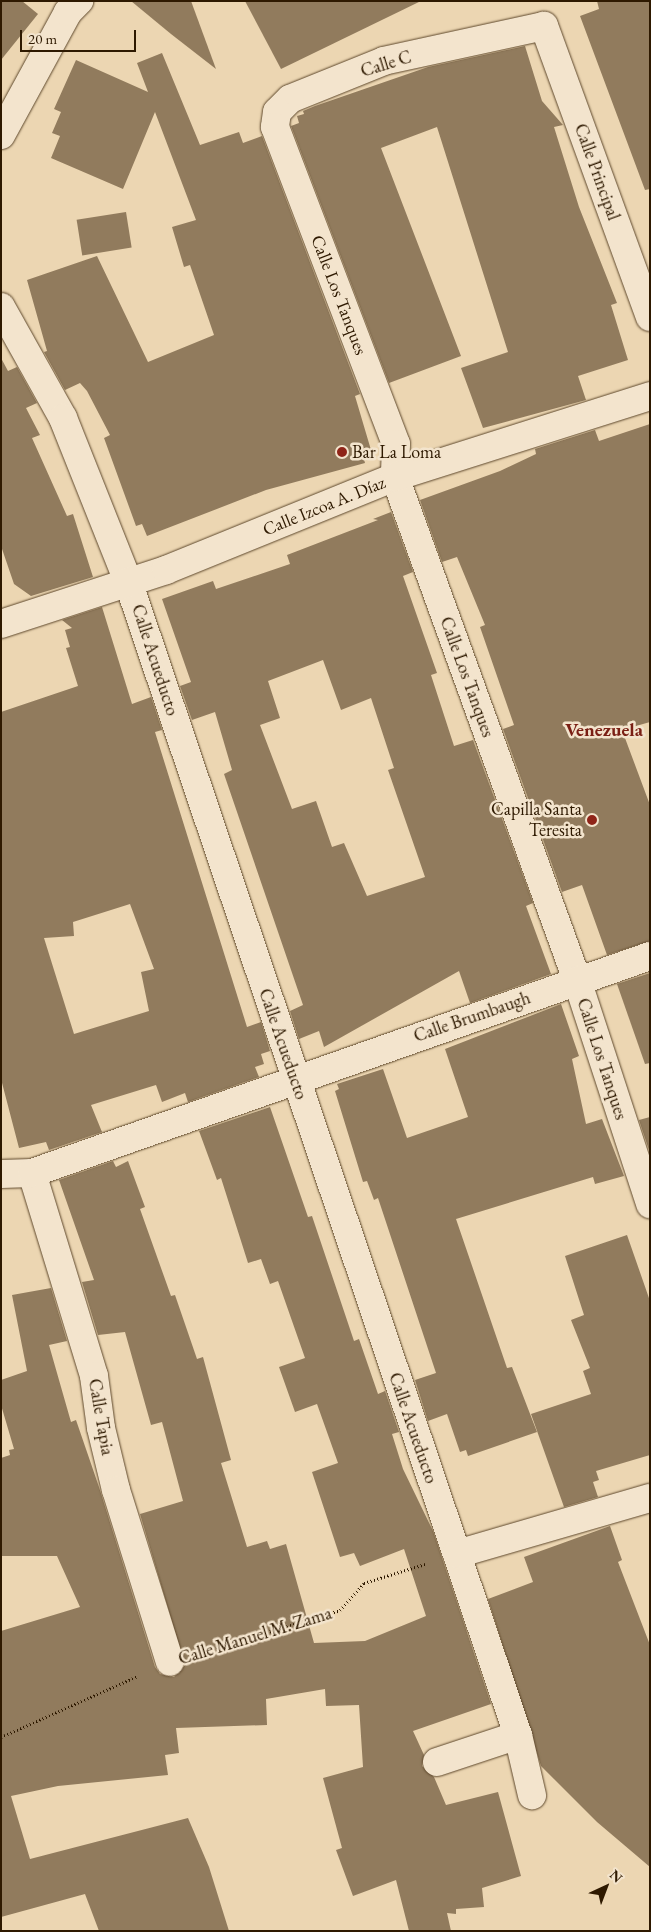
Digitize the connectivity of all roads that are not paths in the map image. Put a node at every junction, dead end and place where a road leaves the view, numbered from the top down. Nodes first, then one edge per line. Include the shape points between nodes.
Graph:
1 (79, 1) edge
2 (544, 26) joint
3 (1, 135) edge
4 (284, 152) joint
5 (1, 307) edge
6 (650, 318) edge
7 (650, 396) edge
8 (395, 477) junction
9 (128, 581) junction
10 (1, 624) edge
11 (650, 956) edge
12 (577, 980) junction
13 (294, 1079) junction
14 (32, 1172) junction
15 (1, 1174) edge
16 (650, 1204) edge
17 (650, 1498) edge
18 (457, 1554) junction
19 (170, 1662) road end
20 (518, 1735) junction
21 (437, 1762) dead end
22 (532, 1795) dead end

1 - 3 street via 68,12
2 - 4 street, Calle C via 384,62 290,99 277,112 275,127
2 - 6 street, Calle Principal
4 - 8 street, Calle Los Tanques via 396,444
5 - 9 street, Calle Acueducto via 63,418
7 - 8 street, Calle Izcoa A. Díaz
8 - 9 street, Calle Izcoa A. Díaz via 166,570
8 - 12 street, Calle Los Tanques
9 - 10 street, Calle Izcoa A. Díaz
9 - 13 street, Calle Acueducto
11 - 12 street, Calle Brumbaugh
12 - 13 street, Calle Brumbaugh
12 - 16 street, Calle Los Tanques
13 - 14 street, Calle Brumbaugh
13 - 18 street, Calle Acueducto
14 - 15 street, Calle Brumbaugh
14 - 19 street, Calle Tapia via 94,1376 101,1428 116,1490
17 - 18 street
18 - 20 street, Calle Acueducto
20 - 21 street
20 - 22 street, Calle Acueducto

